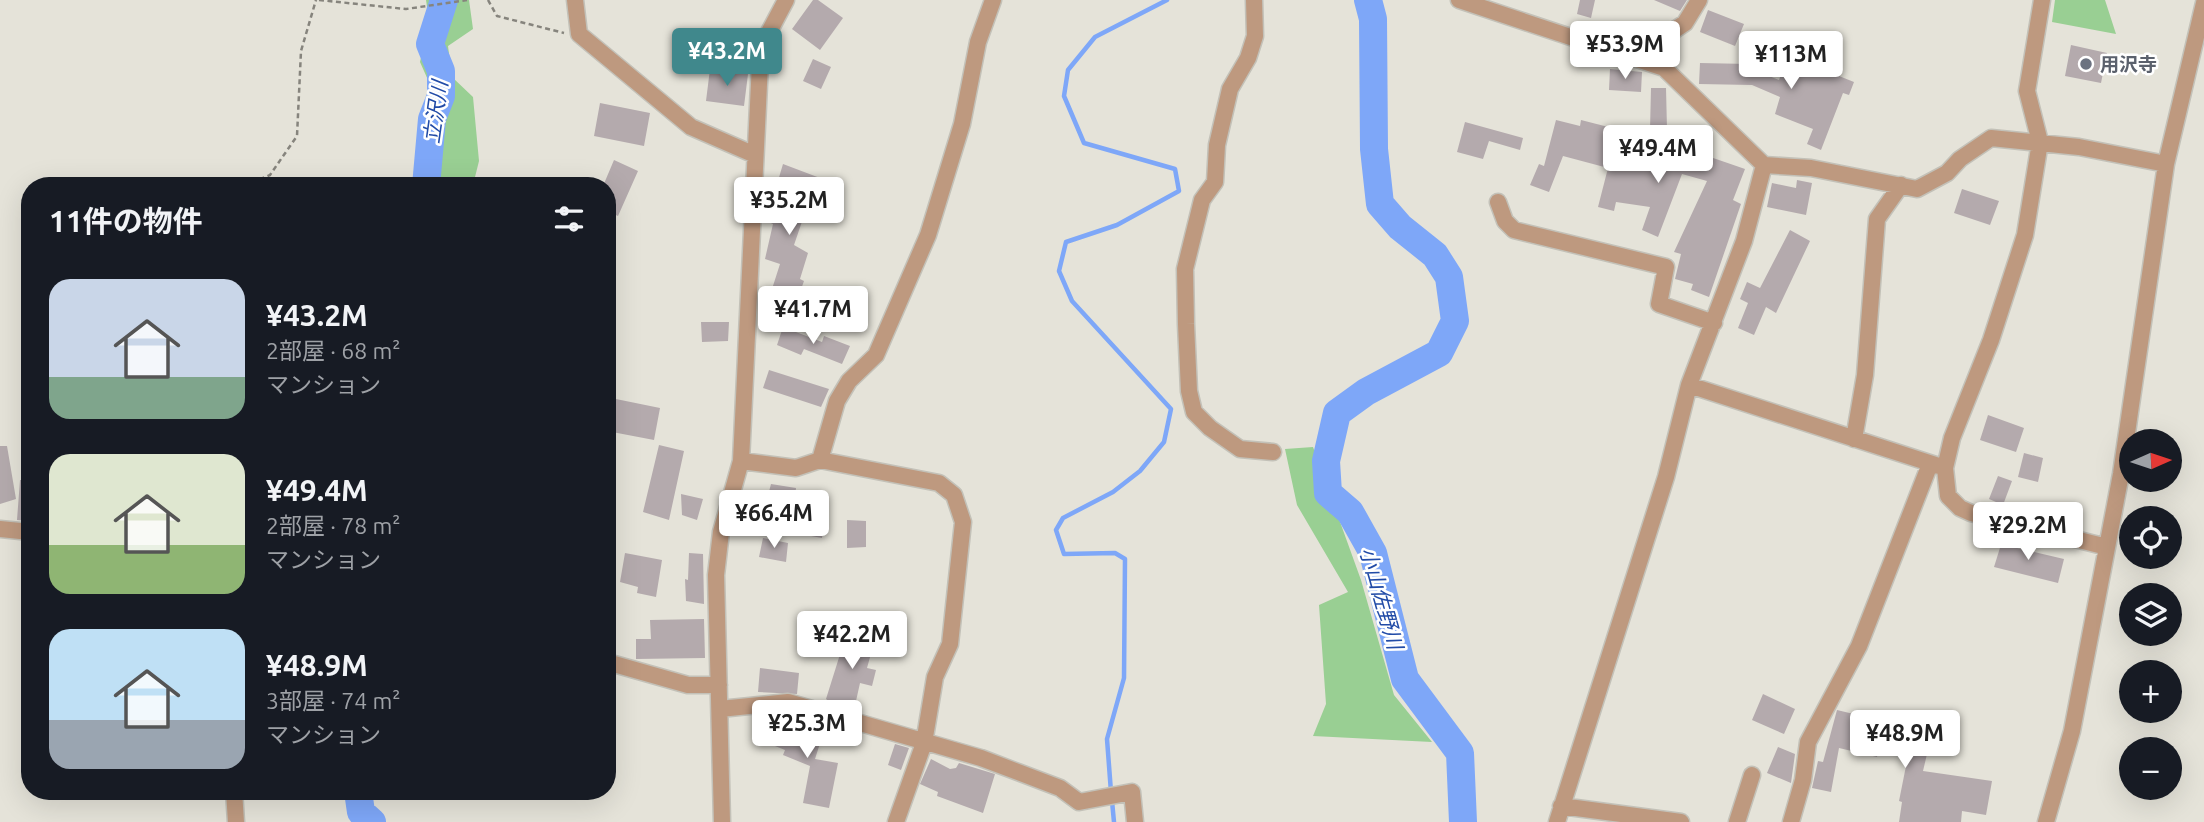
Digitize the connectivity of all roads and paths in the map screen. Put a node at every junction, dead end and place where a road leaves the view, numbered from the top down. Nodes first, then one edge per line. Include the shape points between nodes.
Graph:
1 (318, 0) edge
2 (467, 0) edge
3 (488, 0) edge
4 (575, 0) edge
5 (786, 0) edge
6 (993, 0) edge
7 (1254, 0) edge
8 (1459, 0) edge
9 (1699, 0) edge
10 (2042, 0) edge
11 (2204, 2) edge
12 (579, 34) junction
13 (1650, 62) junction
14 (2196, 65) edge
15 (2040, 142) junction
16 (755, 155) junction
17 (2166, 164) junction
18 (1764, 166) junction
19 (265, 177) edge
20 (1900, 185) junction
21 (1499, 202) dead end
22 (1714, 323) junction
23 (1689, 385) junction
24 (1854, 439) junction
25 (1273, 452) dead end
26 (820, 460) junction
27 (741, 461) junction
28 (1937, 466) junction
29 (0, 529) edge
30 (21, 531) edge
31 (2107, 547) junction
32 (616, 665) edge
33 (719, 685) junction
34 (720, 709) junction
35 (924, 743) junction
36 (1752, 775) dead end
37 (235, 800) edge
38 (1559, 814) edge
39 (236, 822) edge
40 (722, 822) edge
41 (896, 822) edge
42 (1135, 822) edge
43 (1681, 822) edge
44 (1737, 822) edge
45 (1791, 822) edge
46 (2046, 822) edge

1 - 2 path via 406,9
1 - 19 path via 302,51 297,135
3 - 12 path via 497,16 556,33
4 - 12 street
5 - 16 street via 768,34 760,63
6 - 26 street via 928,235 876,355 849,381 837,401
7 - 25 street via 1255,36 1230,89 1217,145 1215,182 1202,200 1185,269 1186,324 1194,412 1240,449
8 - 13 street
9 - 13 street via 1685,23 1664,37
10 - 15 street via 2027,91
11 - 14 street
12 - 16 street via 691,127
13 - 18 street via 1664,68
14 - 17 street
15 - 17 street
15 - 20 street via 1991,138 1927,184 1917,189
15 - 28 street via 2025,235 1987,350
16 - 27 street
17 - 31 street
18 - 20 street via 1811,168
18 - 22 street via 1744,241
20 - 24 street via 1878,219 1865,375
21 - 22 street via 1514,230 1666,267 1659,304
22 - 23 street
23 - 24 street
23 - 38 street via 1666,477
24 - 28 street
26 - 27 street via 796,468
26 - 35 street via 939,483 954,495 963,522 950,644 934,677
27 - 33 street via 721,532 716,575
28 - 31 street via 1948,496 1960,508
28 - 45 street via 1858,646 1808,741
29 - 30 street
31 - 46 street via 2072,731
32 - 33 street via 688,685
33 - 34 street
34 - 35 street via 788,702
34 - 40 street
35 - 41 street
35 - 42 street via 981,758 1060,788 1079,802 1132,792
36 - 44 street
37 - 39 street
38 - 43 street

